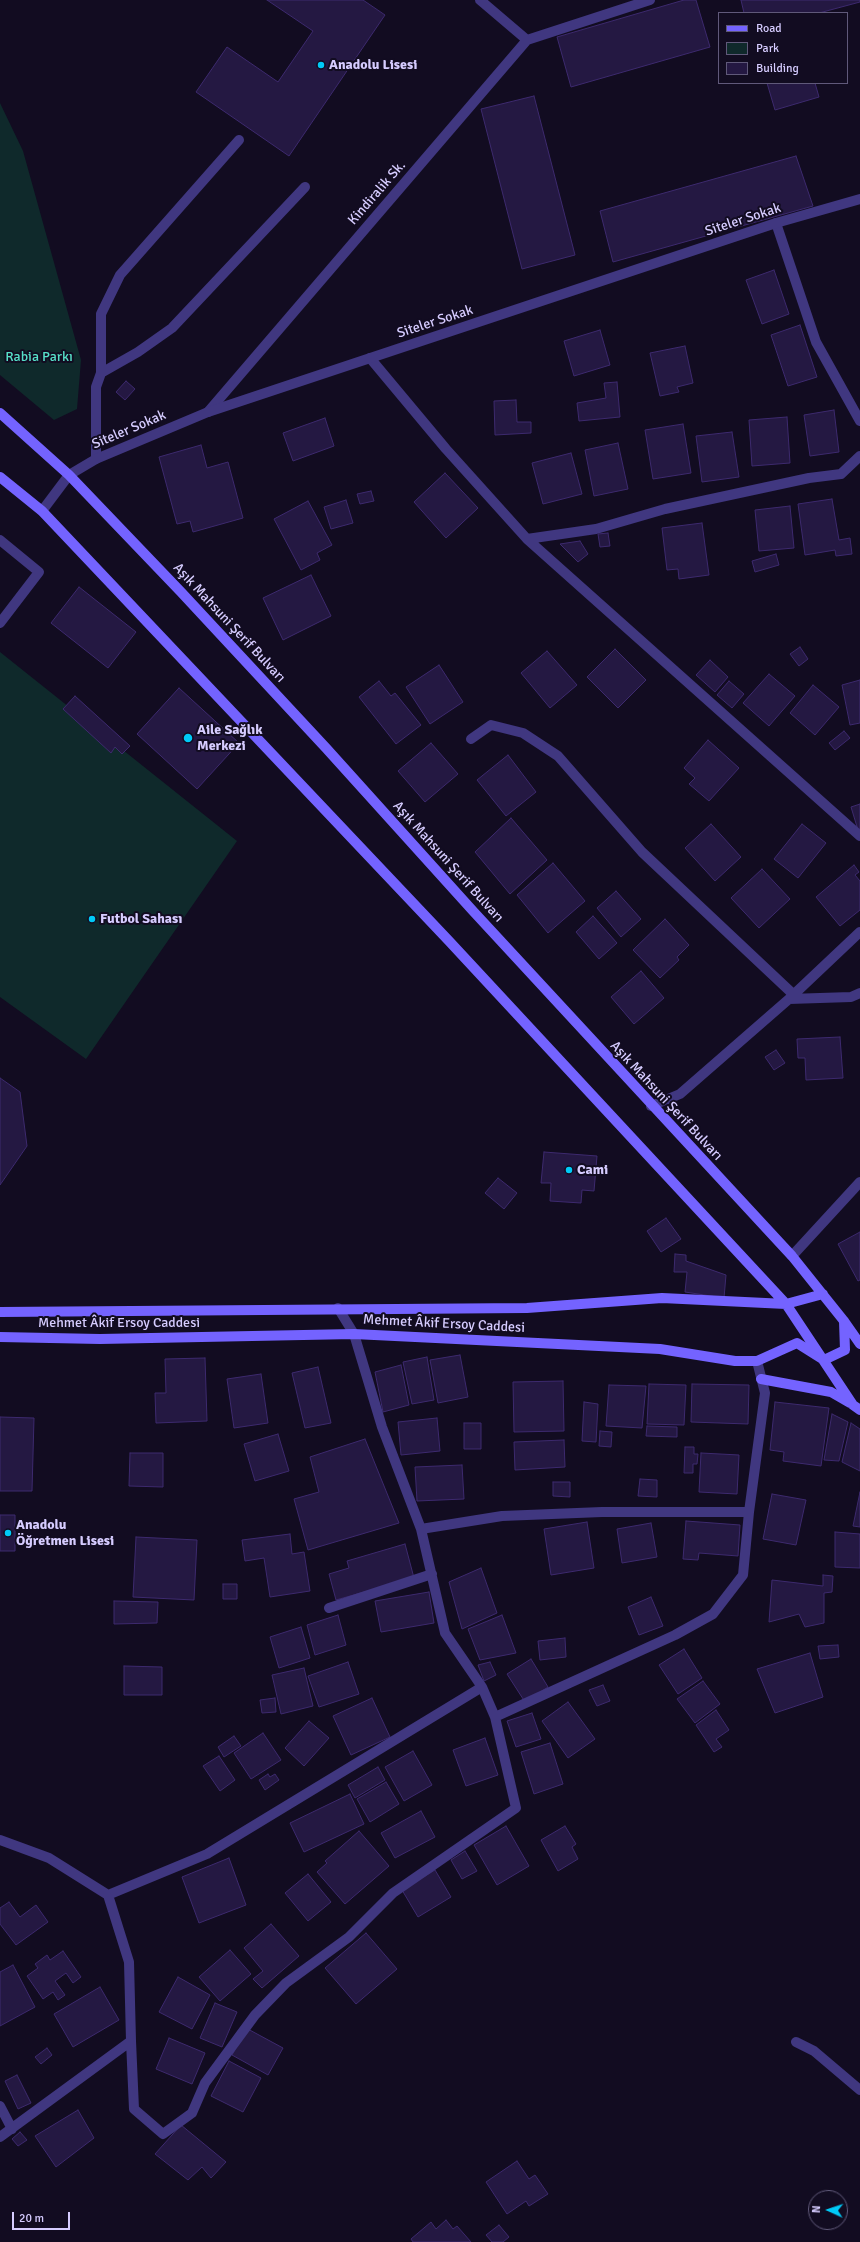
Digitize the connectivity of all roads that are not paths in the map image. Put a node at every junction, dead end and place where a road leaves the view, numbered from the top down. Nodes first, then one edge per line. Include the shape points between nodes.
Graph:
1 (480, 0) edge
2 (650, 0) edge
3 (527, 40) junction
4 (239, 140) dead end
5 (305, 187) dead end
6 (860, 199) edge
7 (776, 223) junction
8 (370, 358) junction
9 (101, 373) junction
10 (208, 412) junction
11 (0, 413) edge
12 (860, 421) edge
13 (860, 456) edge
14 (96, 459) junction
15 (69, 475) junction
16 (0, 477) edge
17 (42, 511) junction
18 (527, 539) junction
19 (0, 540) edge
20 (0, 623) edge
21 (471, 739) dead end
22 (860, 836) edge
23 (860, 932) edge
24 (860, 993) edge
25 (792, 997) junction
26 (651, 1106) junction
27 (860, 1182) edge
28 (792, 1256) junction
29 (823, 1294) junction
30 (786, 1304) junction
31 (338, 1308) junction
32 (0, 1312) edge
33 (844, 1321) junction
34 (354, 1334) junction
35 (0, 1337) edge
36 (860, 1344) edge
37 (824, 1360) junction
38 (757, 1361) junction
39 (761, 1379) junction
40 (856, 1408) edge
41 (749, 1512) junction
42 (421, 1529) junction
43 (432, 1574) junction
44 (329, 1608) dead end
45 (482, 1687) junction
46 (495, 1717) junction
47 (0, 1840) edge
48 (108, 1895) junction
49 (131, 2041) junction
50 (796, 2042) dead end
51 (860, 2090) edge
52 (0, 2106) edge
53 (12, 2129) junction
54 (0, 2137) edge

1 - 3 street
2 - 3 street
3 - 10 street, Kindiralik Sk.
4 - 9 street via 120,275 101,314
5 - 9 street via 172,328 138,352
6 - 7 street, Siteler Sokak
7 - 8 street, Siteler Sokak
7 - 12 street via 816,342
8 - 10 street, Siteler Sokak
8 - 18 street via 446,449
9 - 14 street via 96,387
10 - 14 street, Siteler Sokak
11 - 15 main road, Aşık Mahsuni Şerif Bulvarı
13 - 18 street via 841,474 809,478 665,509 596,529
14 - 15 street, Siteler Sokak
15 - 17 street, Siteler Sokak
15 - 26 main road, Aşık Mahsuni Şerif Bulvarı via 310,731
16 - 17 main road
17 - 30 main road via 449,941
18 - 22 street
19 - 20 street via 39,572
21 - 25 street via 491,725 523,733 558,756 642,852
23 - 25 street
24 - 25 street via 851,996
25 - 26 street via 680,1094
26 - 28 main road, Aşık Mahsuni Şerif Bulvarı
27 - 28 street
28 - 29 main road, Aşık Mahsuni Şerif Bulvarı
29 - 30 main road, Mehmet Âkif Ersoy Caddesi
29 - 33 main road, Aşık Mahsuni Şerif Bulvarı
30 - 31 main road, Mehmet Âkif Ersoy Caddesi via 662,1298 527,1308
30 - 37 main road
31 - 32 main road, Mehmet Âkif Ersoy Caddesi
31 - 34 street
33 - 36 main road, Aşık Mahsuni Şerif Bulvarı
33 - 37 main road via 845,1350
34 - 35 main road, Mehmet Âkif Ersoy Caddesi via 100,1339
34 - 38 main road, Mehmet Âkif Ersoy Caddesi via 660,1349 735,1361
34 - 42 street via 382,1428
37 - 38 main road, Mehmet Âkif Ersoy Caddesi via 796,1343
37 - 40 main road
38 - 39 street
39 - 40 main road via 832,1392
39 - 41 street via 765,1393
41 - 42 street via 602,1512 502,1516
41 - 46 street via 743,1575 713,1614 675,1635
42 - 43 street
43 - 44 street
43 - 45 street via 445,1633
45 - 46 street
45 - 48 street via 207,1854
46 - 49 street via 516,1808 393,1893 349,1937 286,1983 255,2015 205,2083 192,2113 163,2134 134,2109
47 - 48 street via 49,1858
48 - 49 street via 129,1962
49 - 53 street
50 - 51 street via 814,2050
52 - 53 street
53 - 54 street

